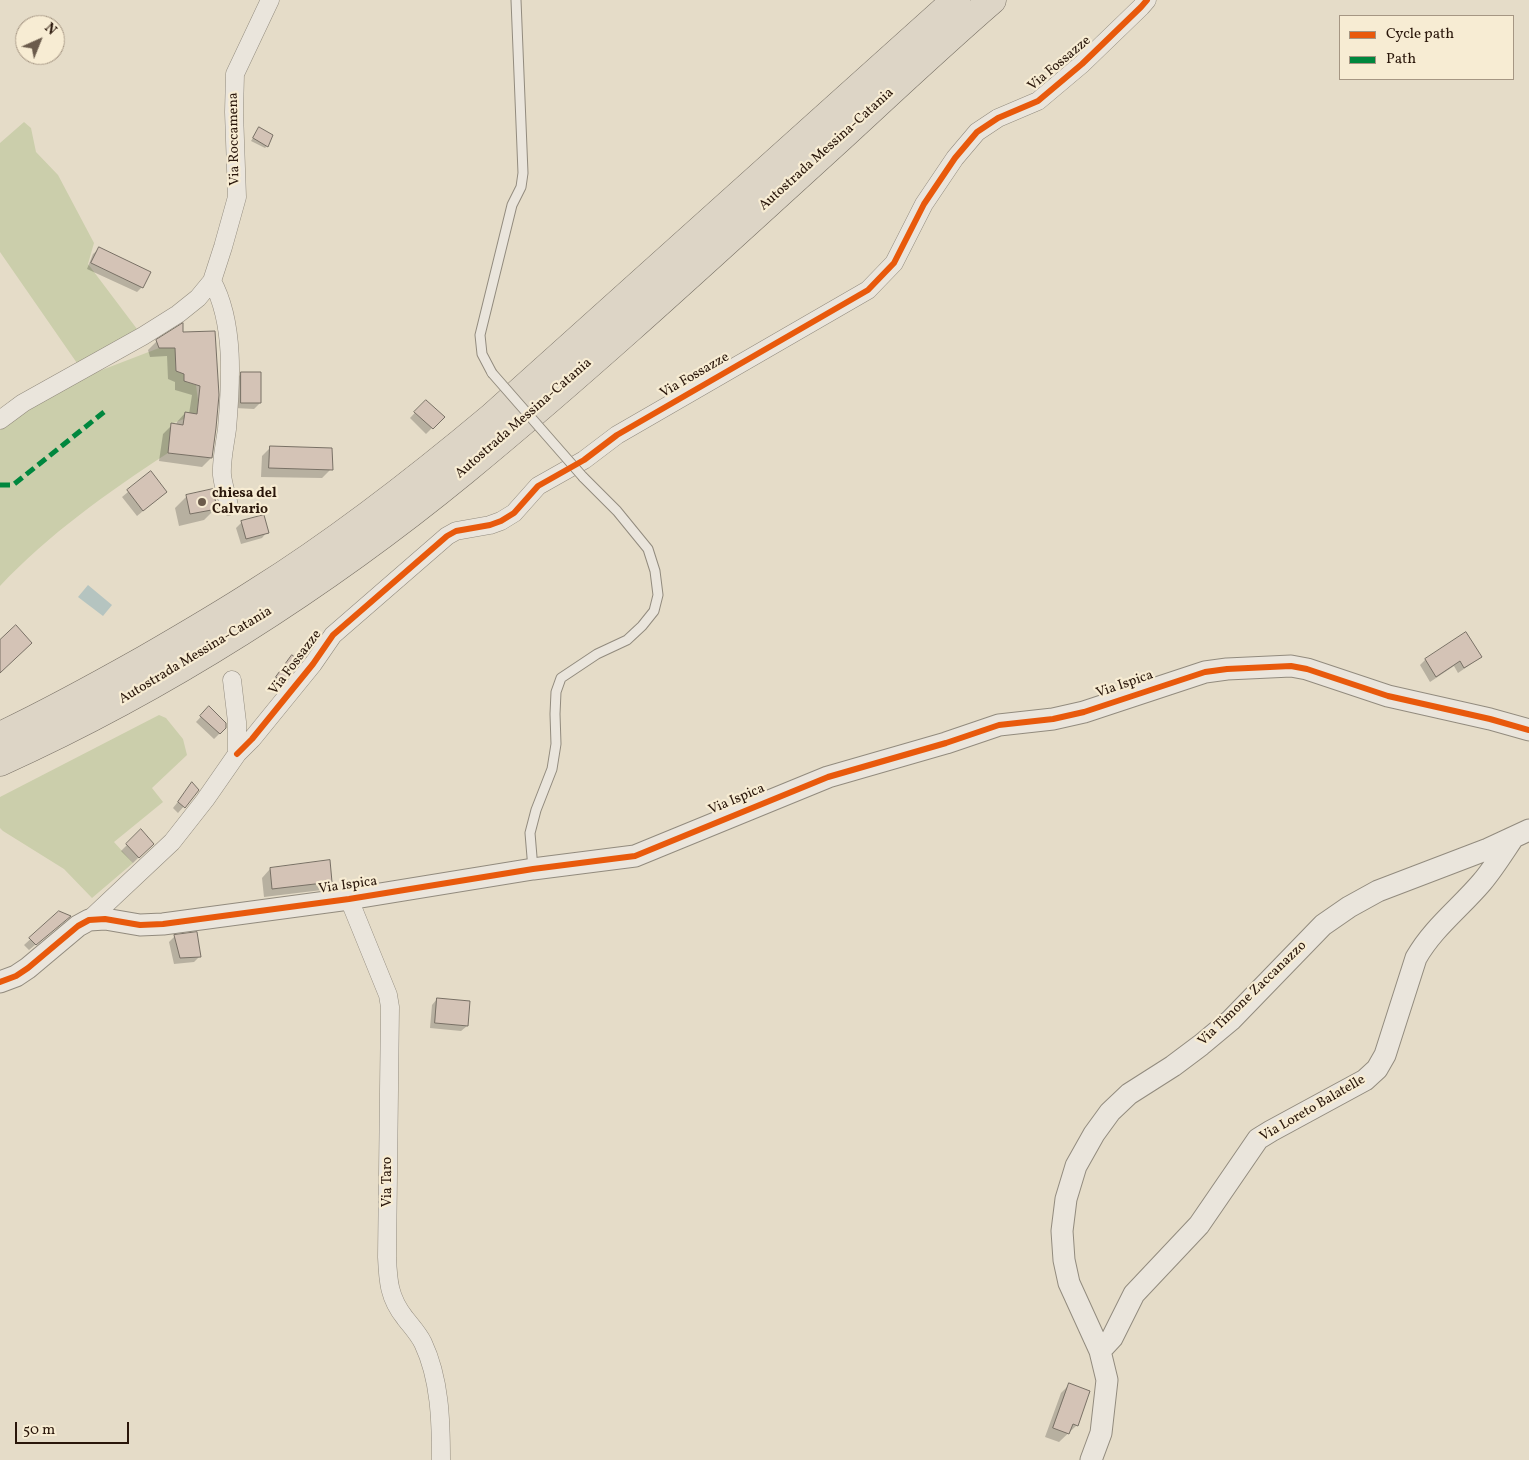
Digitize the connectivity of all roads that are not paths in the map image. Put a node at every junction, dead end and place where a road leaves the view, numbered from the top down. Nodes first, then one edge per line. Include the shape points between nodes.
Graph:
1 (270, 0) edge
2 (516, 0) edge
3 (956, 0) edge
4 (992, 0) edge
5 (1146, 0) edge
6 (212, 282) junction
7 (0, 420) edge
8 (229, 506) dead end
9 (232, 680) dead end
10 (1490, 719) junction
11 (1529, 730) edge
12 (0, 736) edge
13 (1529, 738) edge
14 (236, 754) junction
15 (0, 762) edge
16 (1529, 817) edge
17 (1514, 837) edge
18 (1472, 855) junction
19 (533, 869) junction
20 (1482, 882) junction
21 (348, 900) junction
22 (89, 920) junction
23 (0, 982) edge
24 (1100, 1351) junction
25 (441, 1460) edge
26 (1091, 1460) edge

1 - 6 street, Via Roccamena via 235,74 236,197
2 - 19 lane, bridge via 523,173 480,335 482,354 492,373 648,549 656,571 658,595 654,611 627,640 597,654 561,678 556,692 556,744 552,769 530,833
3 - 12 highway, Autostrada Messina-Catania via 493,416 384,504 258,592 189,634
4 - 15 highway, Autostrada Messina-Catania via 697,269 572,379 397,524 204,654 106,710
5 - 14 street, Via Fossazze via 1082,64 1038,101 998,118 978,132 955,158 924,204 894,263 868,290 617,435 584,460 538,486 514,513 501,521 447,536 333,635 252,739
6 - 7 street, Via Roccamena via 178,314 22,403
6 - 8 street via 223,311 229,347 229,406 222,475
9 - 14 street
10 - 11 street
10 - 13 street
10 - 19 street, Via Ispica via 1388,696 1291,666 1205,672 1084,712 999,725 828,776 635,856
14 - 22 street via 172,842
16 - 17 street
17 - 18 street, Via Timone Zaccanazzo
17 - 20 street, Via Loreto Balatelle
18 - 20 street
18 - 24 street, Via Timone Zaccanazzo via 1378,891 1348,907 1323,926 1201,1046 1129,1094 1110,1112 1076,1166 1066,1199 1062,1231 1068,1283
19 - 21 street, Via Ispica
20 - 24 street, Via Loreto Balatelle via 1434,932 1416,958 1392,1037 1377,1069 1365,1080 1258,1139 1199,1224 1134,1294 1112,1338
21 - 22 street, Via Ispica via 163,924 105,918
21 - 25 street, Via Taro via 388,995 388,1283 393,1300 424,1345 432,1371 440,1406
22 - 23 street via 28,968
24 - 26 street via 1107,1380 1101,1433

